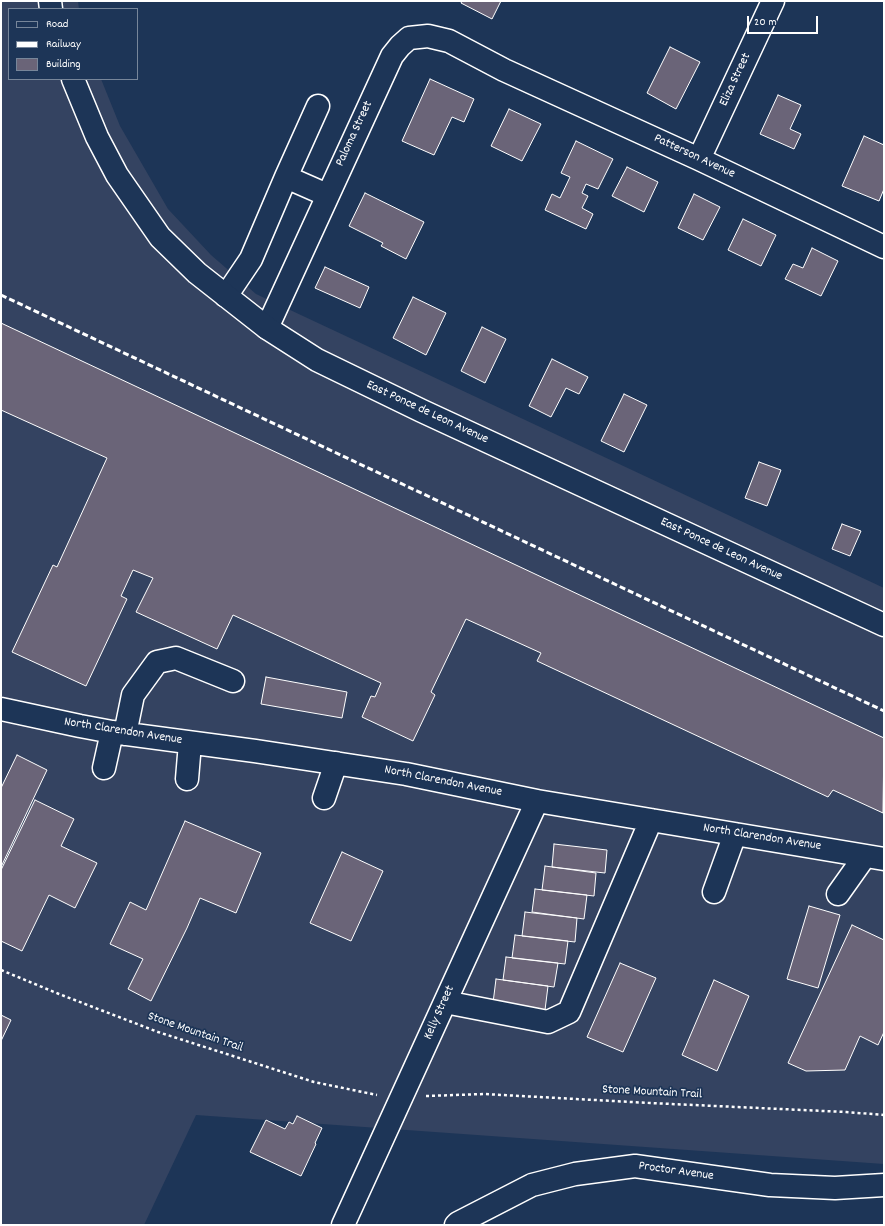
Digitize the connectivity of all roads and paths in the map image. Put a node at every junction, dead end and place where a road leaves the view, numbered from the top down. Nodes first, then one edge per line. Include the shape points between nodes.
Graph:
1 (773, 1) edge
2 (504, 70) joint
3 (73, 80) edge
4 (318, 106) dead end
5 (699, 159) junction
6 (286, 177) junction
7 (327, 195) junction
8 (884, 247) edge
9 (226, 296) junction
10 (267, 328) junction
11 (884, 625) edge
12 (233, 681) dead end
13 (1, 709) edge
14 (118, 733) junction
15 (190, 743) junction
16 (336, 763) junction
17 (104, 768) dead end
18 (187, 779) dead end
19 (324, 798) dead end
20 (537, 801) junction
21 (651, 820) junction
22 (735, 834) junction
23 (874, 857) edge
24 (714, 892) dead end
25 (838, 894) dead end
26 (1, 970) edge
27 (445, 1002) junction
28 (381, 1096) dead end
29 (419, 1097) dead end
30 (884, 1115) edge
31 (884, 1185) edge
32 (343, 1225) edge
33 (456, 1225) edge

1 - 5 street, Eliza Street
2 - 5 street, Patterson Avenue
2 - 7 street, Paloma Street via 449,41 428,36 409,38 392,56
3 - 9 street, East Ponce de Leon Avenue via 97,138 114,169 160,237 197,273
4 - 6 street
5 - 8 street, Patterson Avenue
6 - 7 street
6 - 9 street via 251,259
7 - 10 street, Paloma Street
9 - 10 street, East Ponce de Leon Avenue
10 - 11 street, East Ponce de Leon Avenue via 317,360 422,411
12 - 14 street via 176,658 157,662 133,695
13 - 14 street, North Clarendon Avenue
14 - 15 street, North Clarendon Avenue
14 - 17 street
15 - 16 street, North Clarendon Avenue
15 - 18 street
16 - 19 street
16 - 20 street, North Clarendon Avenue via 406,774
20 - 21 street, North Clarendon Avenue
20 - 27 street, Kelly Street
21 - 22 street, North Clarendon Avenue
21 - 27 street via 569,1012 548,1022
22 - 23 street, North Clarendon Avenue
22 - 24 street
23 - 25 street
26 - 28 path, Stone Mountain Trail via 158,1032 314,1082
27 - 32 street, Kelly Street
29 - 30 path, Stone Mountain Trail via 484,1094
31 - 33 street, Proctor Avenue via 835,1188 770,1185 635,1166 575,1174 532,1186

